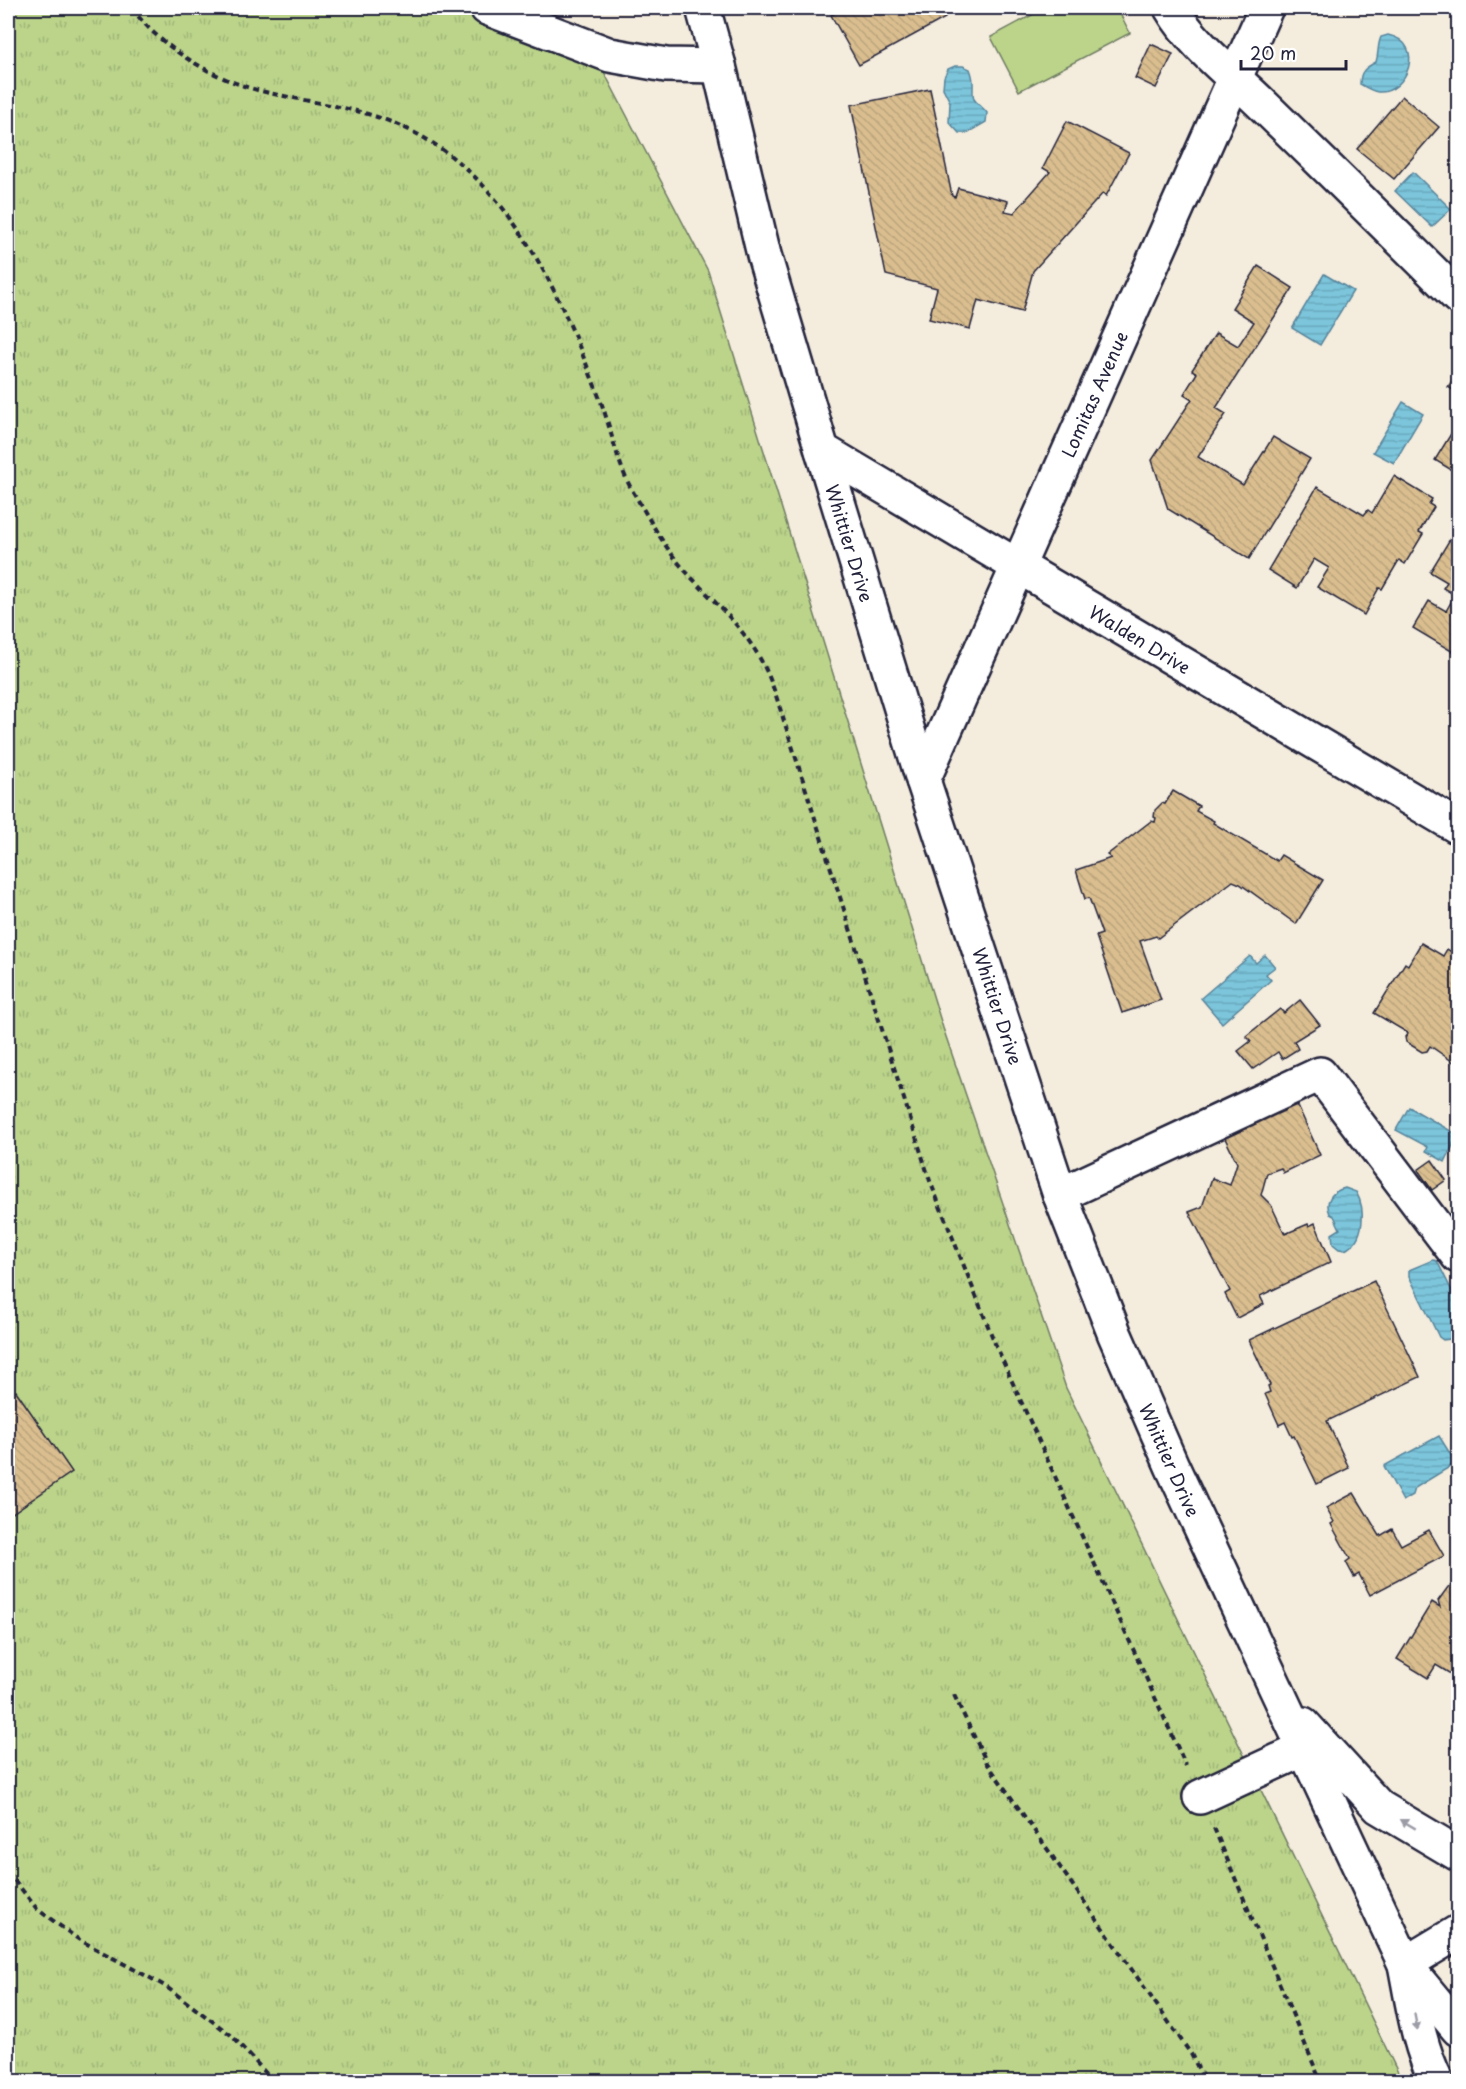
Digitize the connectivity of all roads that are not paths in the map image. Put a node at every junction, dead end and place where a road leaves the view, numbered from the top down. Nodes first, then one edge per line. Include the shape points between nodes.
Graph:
1 (487, 8) edge
2 (703, 8) edge
3 (1171, 8) edge
4 (1266, 8) edge
5 (719, 66) junction
6 (1235, 77) junction
7 (1458, 297) edge
8 (822, 450) junction
9 (1018, 566) junction
10 (923, 780) junction
11 (1458, 827) edge
12 (1060, 1195) junction
13 (1458, 1256) edge
14 (1281, 1699) junction
15 (1304, 1749) junction
16 (1200, 1797) road end
17 (1458, 1854) edge
18 (1458, 1932) edge
19 (1405, 1964) junction
20 (1458, 2028) edge
21 (1437, 2082) edge

1 - 5 street via 610,55 662,64
2 - 5 street, Whittier Drive
3 - 6 street via 1195,41
4 - 6 street, Lomitas Avenue
5 - 8 street, Whittier Drive via 764,255
6 - 7 street
6 - 9 street, Lomitas Avenue
8 - 9 street, Walden Drive
8 - 10 street, Whittier Drive
9 - 10 street, Lomitas Avenue
9 - 11 street, Walden Drive
10 - 12 street, Whittier Drive
12 - 13 street via 1320,1074
12 - 14 street, Whittier Drive via 1172,1466
14 - 15 street, Whittier Drive
17 -> 14 street via 1379,1807
15 - 16 street
15 - 19 street, Whittier Drive
18 - 19 street
19 - 20 street, Whittier Drive
19 -> 21 street, Whittier Drive via 1420,2041

